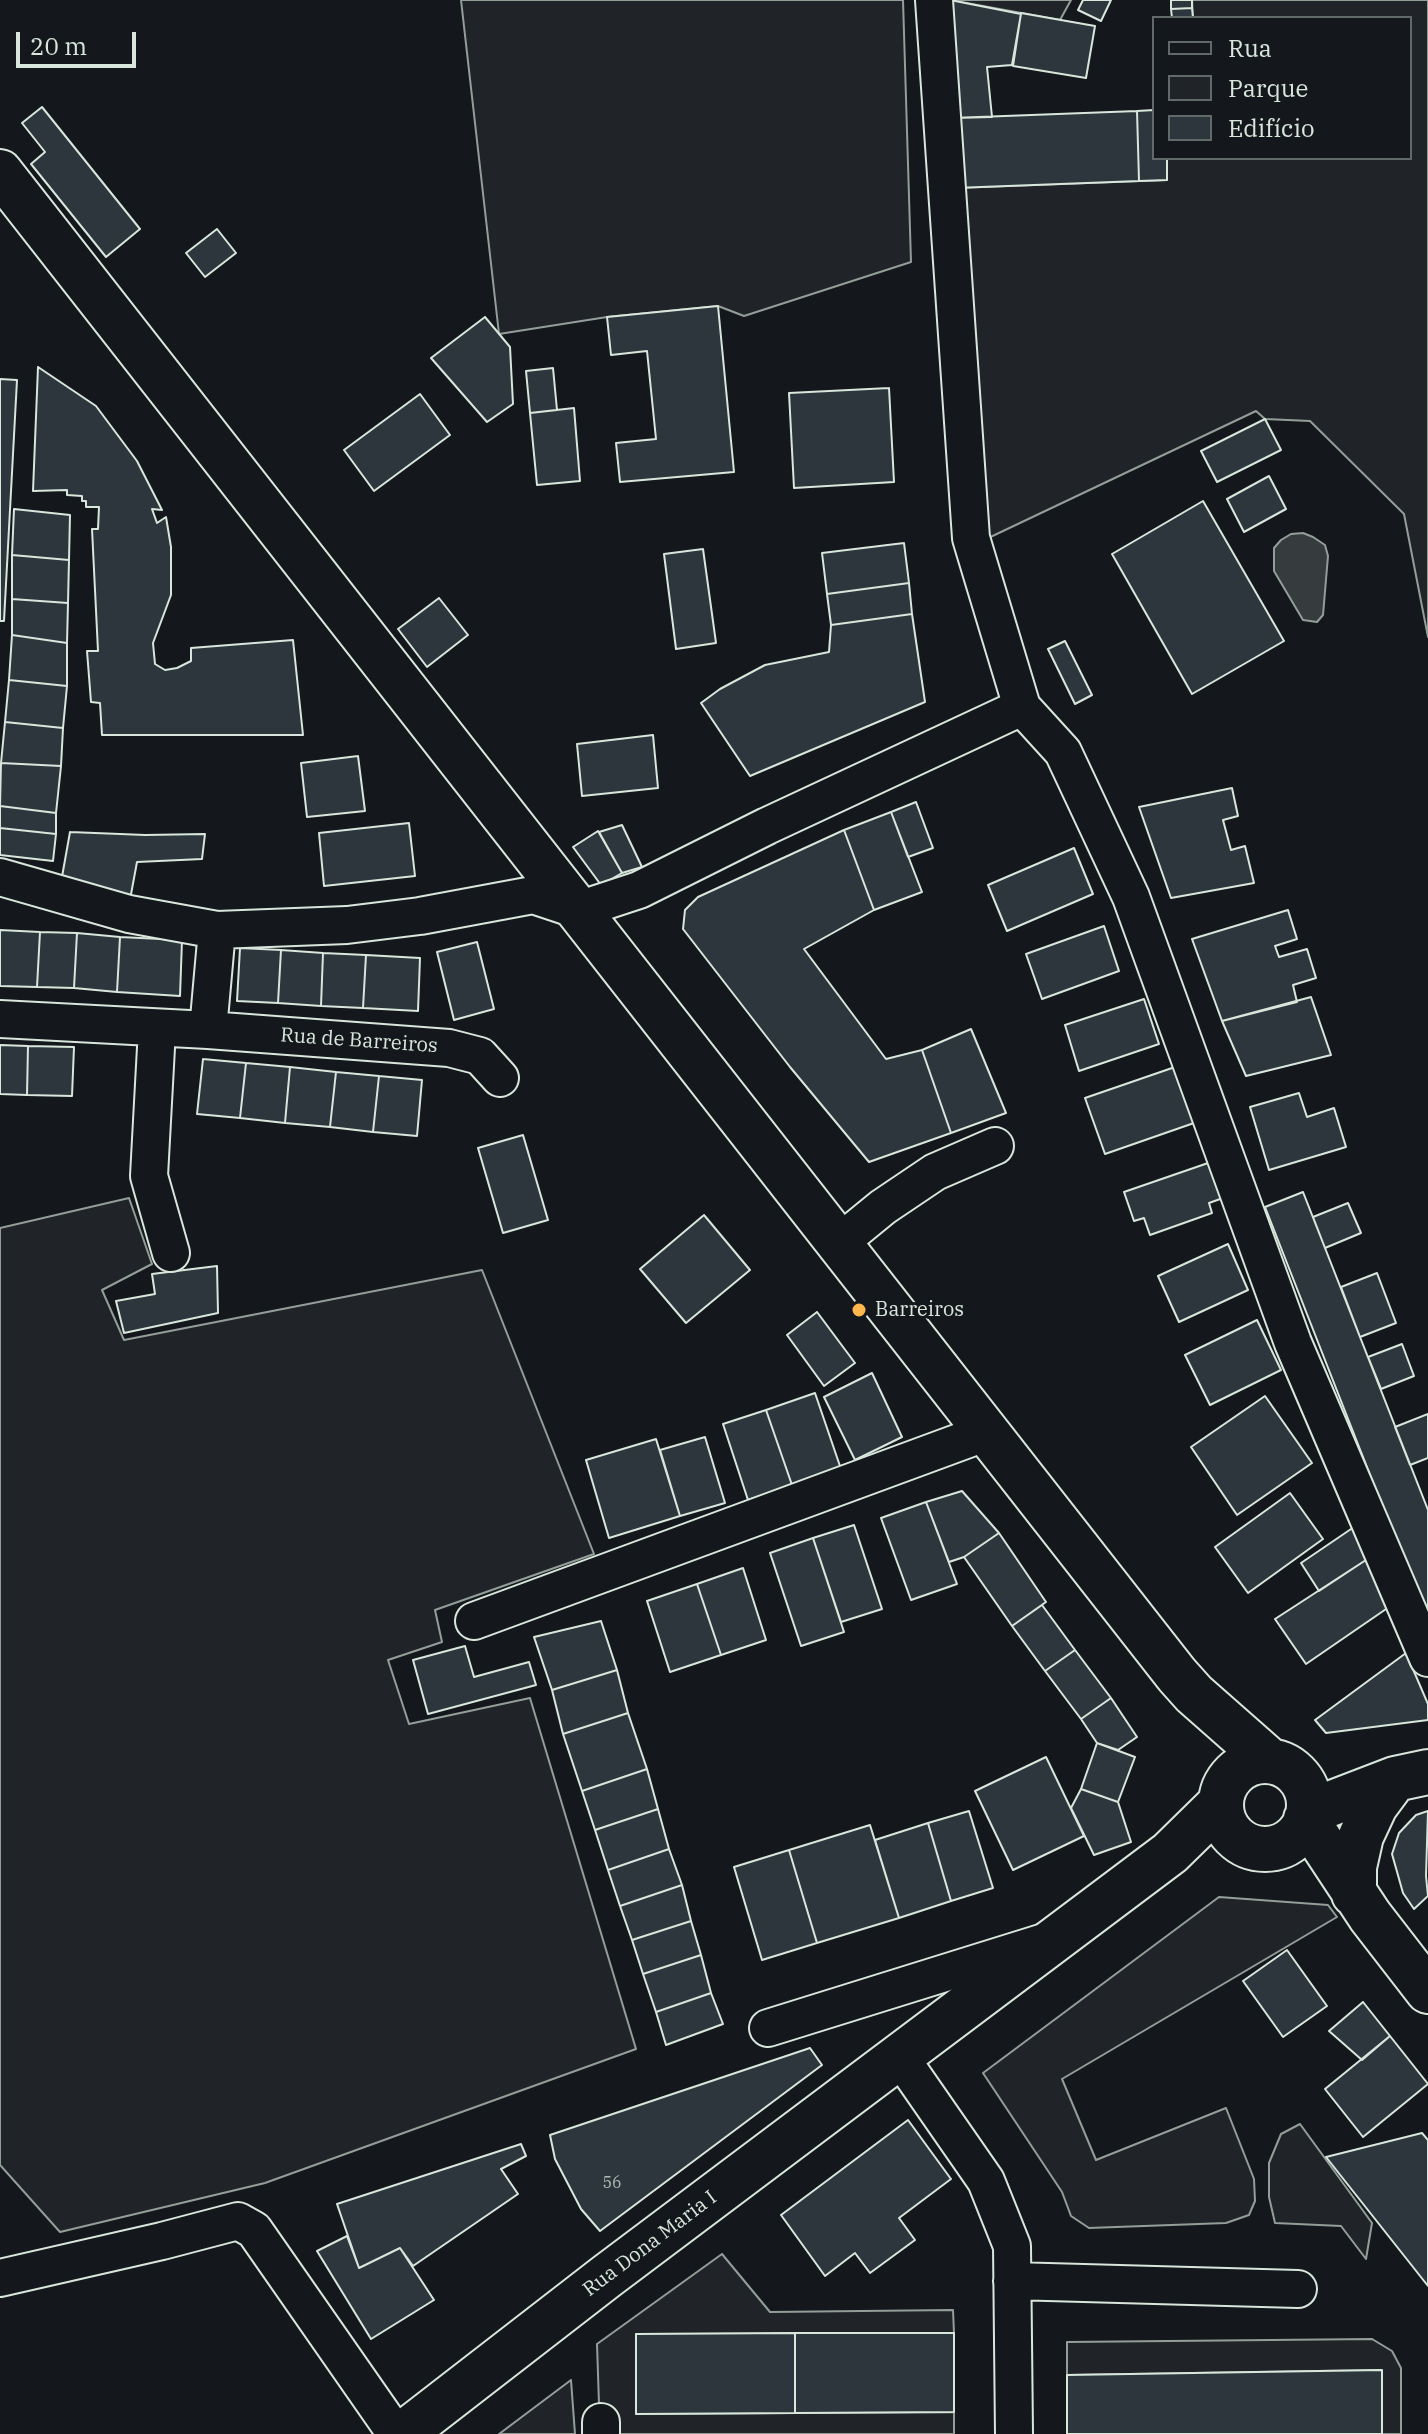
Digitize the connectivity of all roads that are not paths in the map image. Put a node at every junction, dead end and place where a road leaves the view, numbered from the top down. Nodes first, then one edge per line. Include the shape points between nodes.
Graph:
1 (934, 0) edge
2 (0, 172) edge
3 (1022, 707) junction
4 (0, 877) edge
5 (578, 910) junction
6 (217, 930) junction
7 (0, 1019) edge
8 (157, 1029) junction
9 (208, 1030) junction
10 (500, 1078) dead end
11 (995, 1146) dead end
12 (839, 1243) junction
13 (171, 1253) dead end
14 (987, 1432) junction
15 (474, 1621) dead end
16 (1428, 1658) edge
17 (1194, 1694) junction
18 (1412, 1776) edge
19 (1222, 1796) junction
20 (1285, 1810) junction
21 (1170, 1853) junction
22 (1354, 1894) junction
23 (1054, 1939) junction
24 (1428, 1991) edge
25 (768, 2028) dead end
26 (900, 2057) junction
27 (0, 2278) edge
28 (1012, 2281) junction
29 (1298, 2289) dead end
30 (396, 2434) edge
31 (403, 2434) edge
32 (1014, 2434) edge

1 - 3 street via 971,538
2 - 5 main road
3 - 5 street via 639,890
3 - 16 street via 1063,752 1131,897 1293,1343
4 - 6 street via 129,914
5 - 6 street via 533,895 347,925
5 - 12 main road
6 - 9 street
7 - 8 street, Rua de Barreiros
8 - 9 street, Rua de Barreiros
8 - 13 street via 149,1176
9 - 10 street, Rua de Barreiros via 449,1048 480,1056
11 - 12 street via 935,1172
12 - 14 main road
14 - 15 street
14 - 17 main road
17 - 19 main road
17 - 20 main road
18 - 20 main road
18 - 22 main road via 1375,1806 1361,1836
19 - 20 main road, Rua Dona Maria I via 1237,1770 1247,1764
19 - 20 main road via 1222,1816 1238,1840
19 - 21 main road, Rua Dona Maria I
20 - 21 main road
20 - 22 main road
21 - 23 main road, Rua Dona Maria I
22 - 24 main road
23 - 25 street
23 - 26 main road, Rua Dona Maria I
26 - 28 street via 986,2181 1012,2246
26 - 31 main road, Rua Dona Maria I
27 - 30 street via 238,2221 254,2230
28 - 29 street
28 - 32 street

